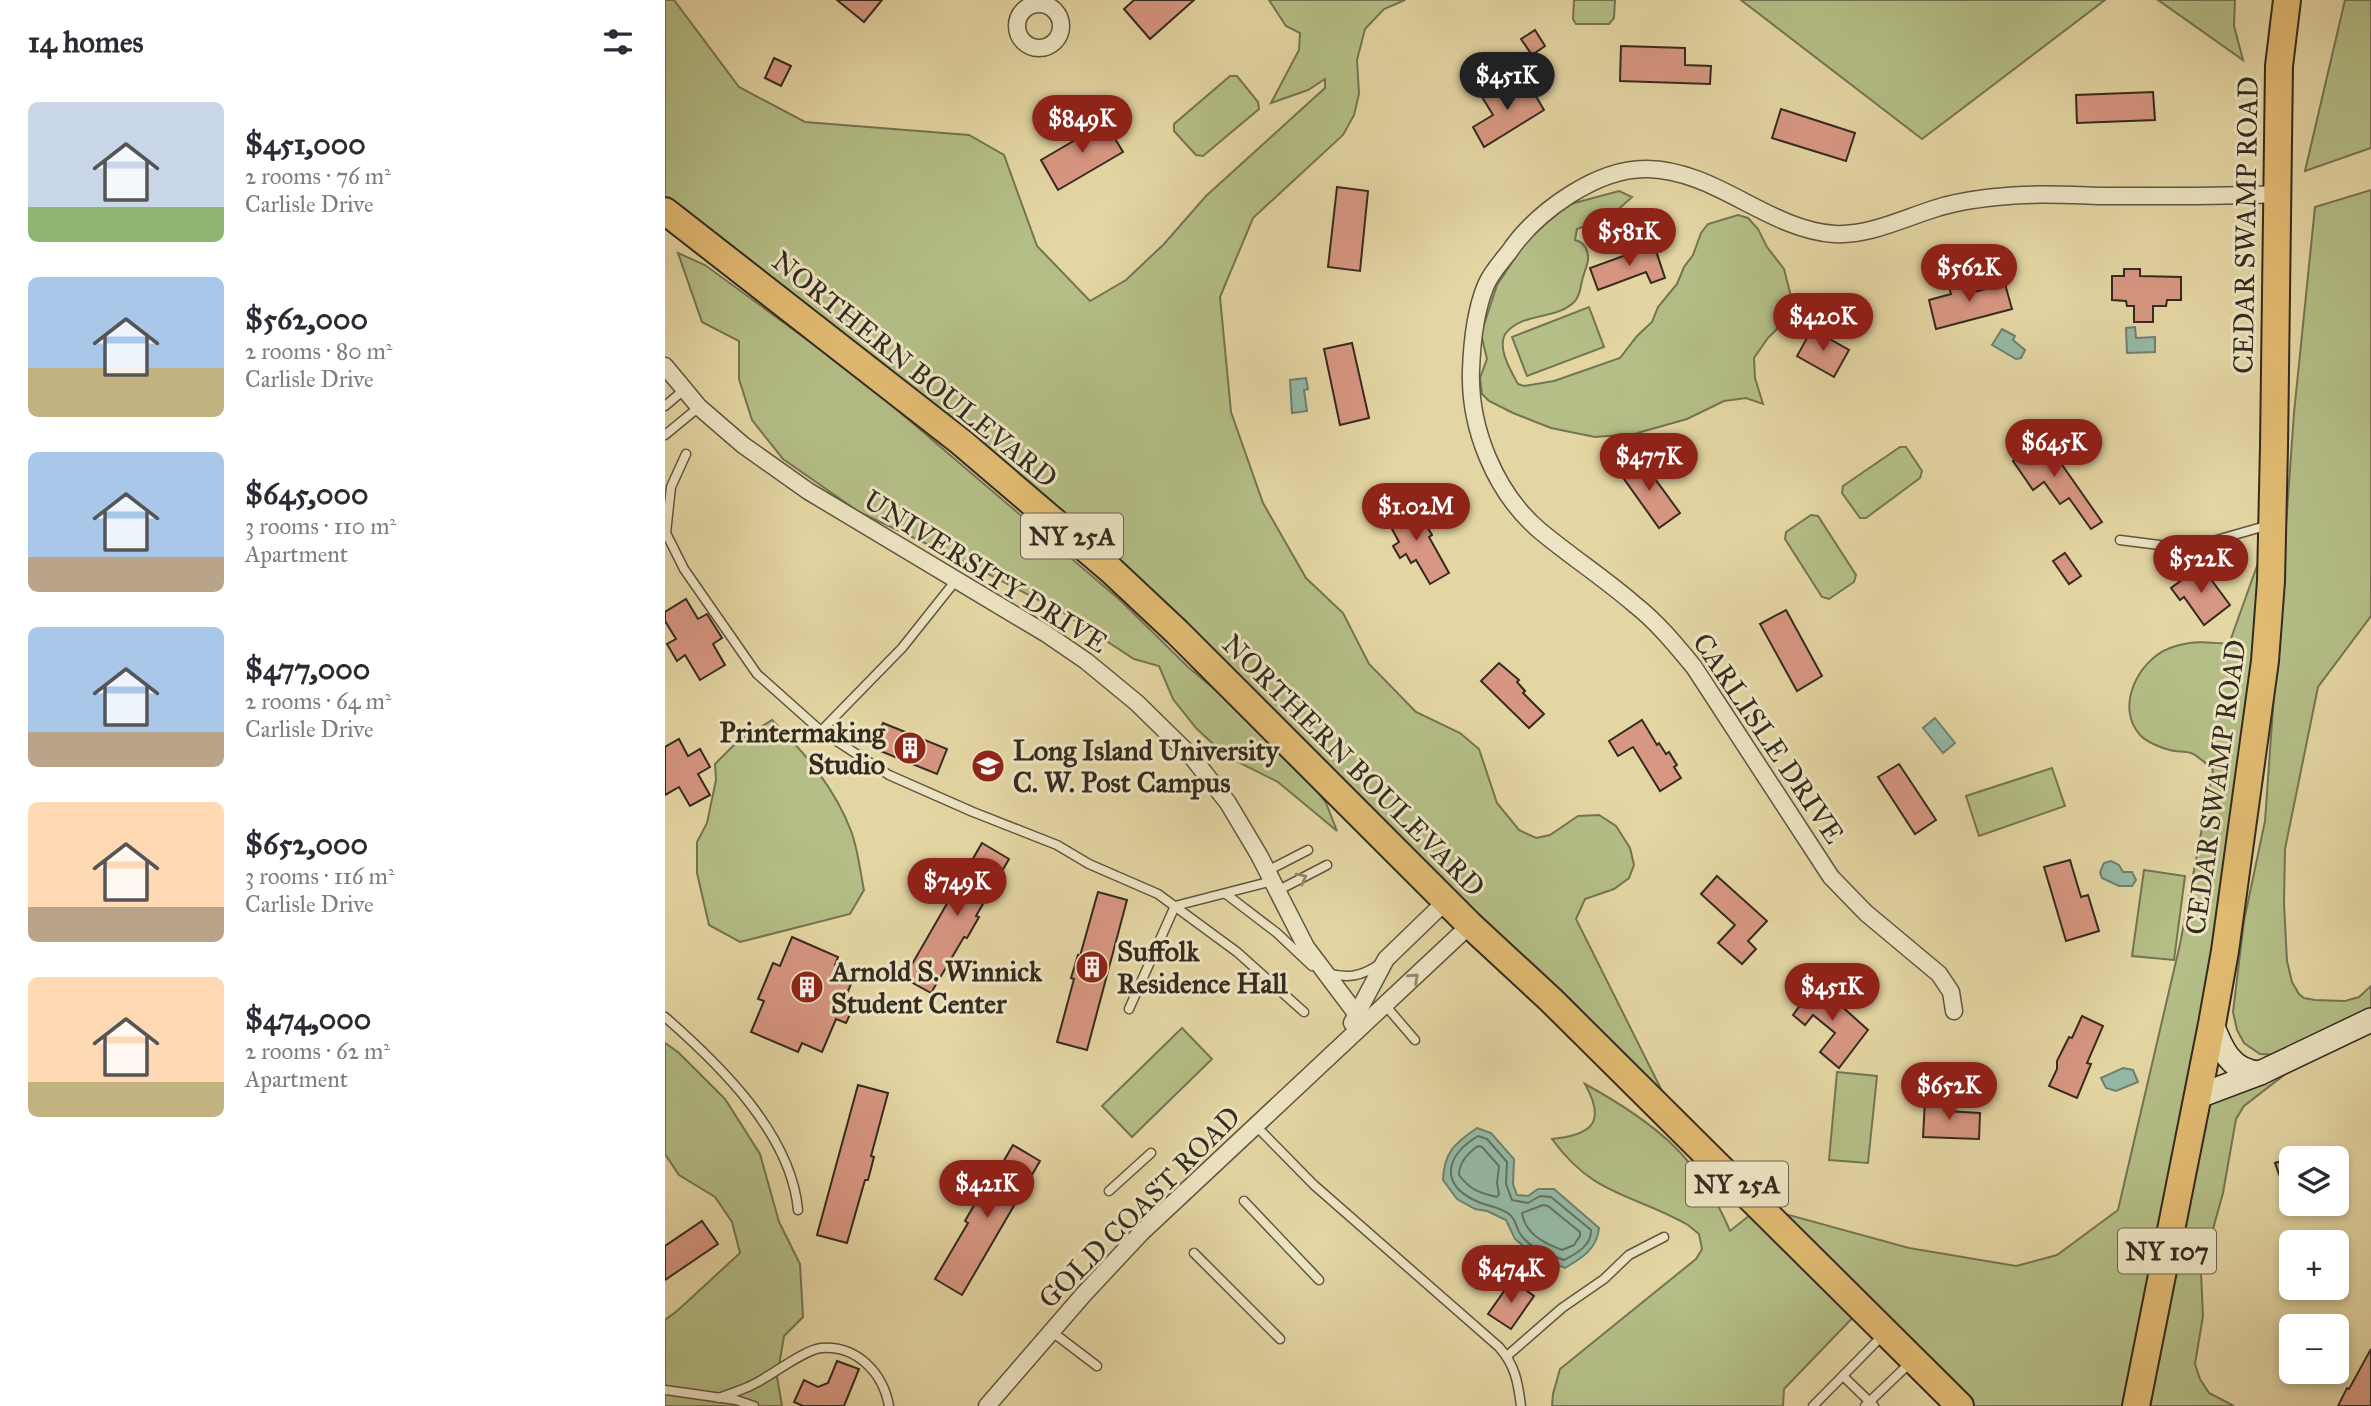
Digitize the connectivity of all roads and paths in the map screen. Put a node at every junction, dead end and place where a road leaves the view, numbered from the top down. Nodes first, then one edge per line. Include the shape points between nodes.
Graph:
1 (2287, 0) edge
2 (2276, 194) junction
3 (665, 211) edge
4 (665, 366) edge
5 (685, 389) junction
6 (665, 406) edge
7 (699, 407) junction
8 (665, 435) edge
9 (686, 454) dead end
10 (2272, 524) junction
11 (2120, 540) dead end
12 (957, 579) junction
13 (821, 731) junction
14 (1308, 850) dead end
15 (1327, 865) dead end
16 (1272, 881) junction
17 (1226, 894) junction
18 (1445, 901) junction
19 (1175, 906) junction
20 (1470, 925) junction
21 (1387, 959) junction
22 (1326, 977) junction
23 (1385, 1005) junction
24 (1129, 1009) dead end
25 (1954, 1011) dead end
26 (1304, 1012) dead end
27 (665, 1017) edge
28 (1360, 1020) junction
29 (2371, 1020) edge
30 (2212, 1024) junction
31 (1415, 1040) dead end
32 (2260, 1073) junction
33 (2199, 1096) junction
34 (1256, 1126) junction
35 (1151, 1153) dead end
36 (1109, 1191) dead end
37 (1244, 1201) dead end
38 (798, 1210) dead end
39 (1664, 1237) dead end
40 (1194, 1253) dead end
41 (1318, 1280) dead end
42 (1051, 1331) junction
43 (1886, 1332) junction
44 (1280, 1339) dead end
45 (1507, 1356) junction
46 (1914, 1359) junction
47 (1097, 1366) dead end
48 (1843, 1376) junction
49 (665, 1390) edge
50 (719, 1398) junction
51 (1869, 1404) edge
52 (754, 1406) edge
53 (889, 1406) edge
54 (987, 1406) edge
55 (1521, 1406) edge
56 (1813, 1406) edge
57 (1961, 1406) edge
58 (2136, 1406) edge

1 - 2 main road, CEDAR SWAMP ROAD / NY 107 via 2279,66
2 - 10 main road, CEDAR SWAMP ROAD / NY 107
2 - 25 street, CARLISLE DRIVE via 1994,197 1942,206 1871,230 1838,234 1788,223 1680,173 1646,168 1604,178 1547,210 1516,240 1486,284 1472,343 1473,412 1484,449 1507,495 1537,529 1636,605 1668,636 1694,667 1831,877 1939,974 1951,992
3 - 18 main road, NORTHERN BOULEVARD / NY 25A via 961,442 1093,555 1177,632
4 - 5 street, UNIVERSITY DRIVE
5 - 6 lane
5 - 7 street, UNIVERSITY DRIVE
7 - 8 lane
7 - 12 street, UNIVERSITY DRIVE via 808,491
9 - 13 lane via 671,487 666,533 684,569 757,674
10 - 11 lane via 2175,547
10 - 30 main road, CEDAR SWAMP ROAD / NY 107 via 2265,661
12 - 13 lane via 902,648
12 - 16 street, UNIVERSITY DRIVE via 1086,661 1137,704 1192,757 1228,803
13 - 19 lane via 889,775 1057,845
14 - 16 lane
16 -> 15 lane
16 - 17 lane
16 - 22 street, UNIVERSITY DRIVE
17 - 19 lane
17 - 22 lane
18 - 20 main road, NORTHERN BOULEVARD / NY 25A
18 - 21 street, GOLD COAST ROAD
19 - 24 lane
19 - 26 lane via 1237,952
23 -> 20 street, GOLD COAST ROAD
20 - 43 main road, NORTHERN BOULEVARD / NY 25A
21 - 22 lane via 1356,976
21 - 28 street, GOLD COAST ROAD
22 - 28 street, UNIVERSITY DRIVE
23 - 28 street, GOLD COAST ROAD
23 - 31 lane
27 - 38 lane via 703,1050 763,1124 789,1167
28 - 34 street, GOLD COAST ROAD via 1336,1052
29 - 32 street
30 - 32 street via 2231,1062 2250,1073
30 - 33 main road, CEDAR SWAMP ROAD / NY 107
32 - 33 street
33 - 58 main road, CEDAR SWAMP ROAD / NY 107
34 - 42 street, GOLD COAST ROAD via 1141,1233
34 - 45 lane via 1314,1185
35 - 36 lane
37 - 41 lane
39 - 45 lane via 1629,1255
40 - 44 lane
42 - 47 lane
42 - 54 street, GOLD COAST ROAD
43 - 46 main road, NORTHERN BOULEVARD / NY 25A
43 - 48 lane
45 - 55 lane via 1518,1382
46 - 51 lane
46 - 57 main road, NORTHERN BOULEVARD / NY 25A
48 - 51 lane
48 - 56 lane
49 - 50 lane
50 - 52 lane
50 - 53 lane via 820,1348 859,1356 876,1374

